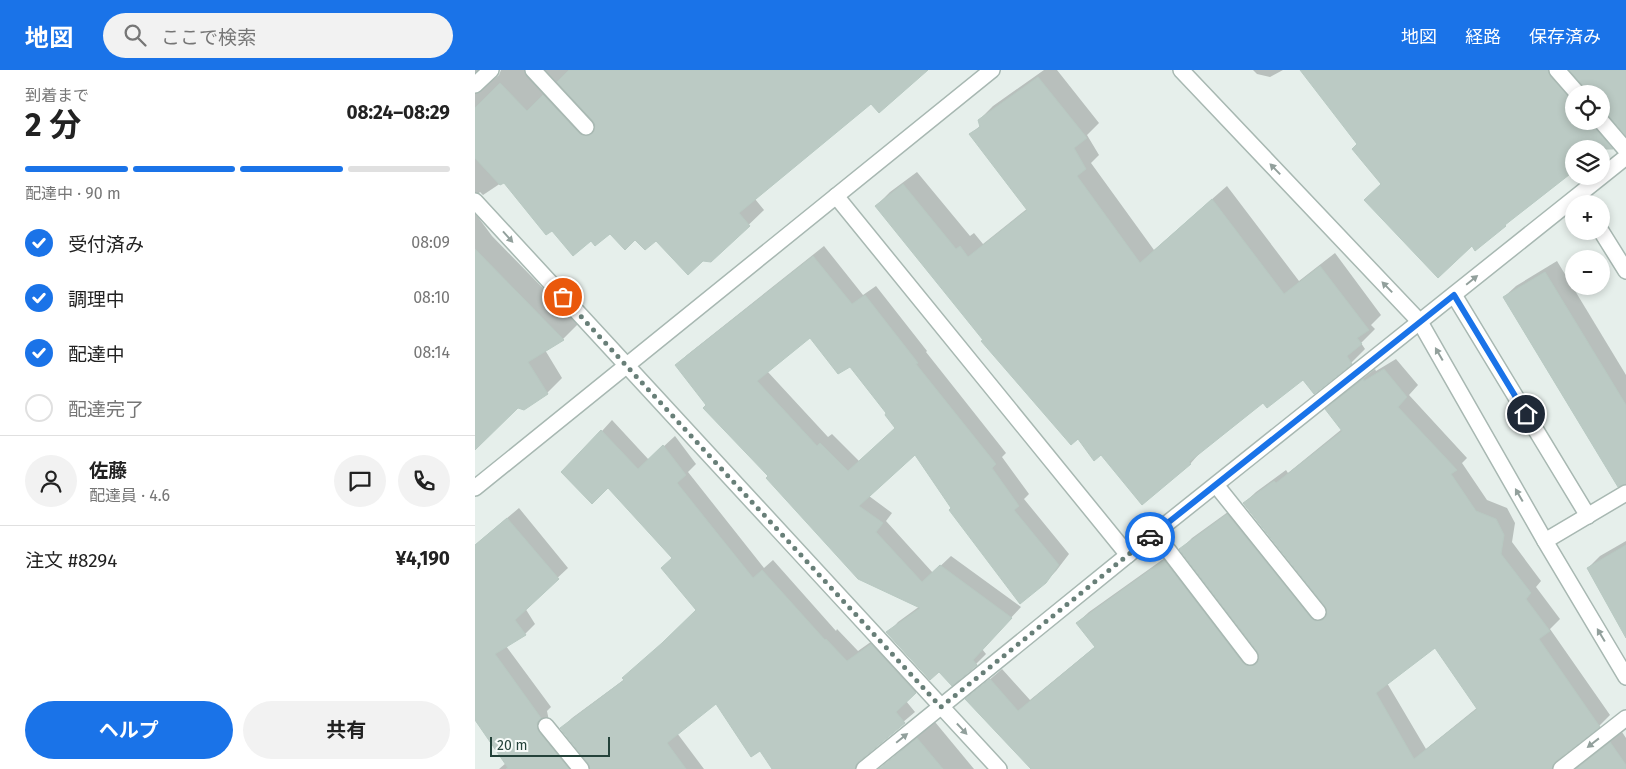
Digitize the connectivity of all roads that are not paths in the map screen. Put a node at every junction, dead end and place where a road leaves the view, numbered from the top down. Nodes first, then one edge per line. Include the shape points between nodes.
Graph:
1 (491, 70) edge
2 (533, 70) edge
3 (992, 70) edge
4 (1181, 70) edge
5 (1557, 70) edge
6 (475, 85) edge
7 (1570, 85) edge
8 (586, 127) dead end
9 (1609, 130) edge
10 (1626, 150) edge
11 (1626, 157) edge
12 (1586, 195) edge
13 (836, 196) junction
14 (475, 201) edge
15 (1565, 212) edge
16 (1607, 240) edge
17 (1626, 271) edge
18 (1454, 295) junction
19 (1421, 322) junction
20 (626, 366) junction
21 (1216, 485) junction
22 (475, 488) edge
23 (1626, 493) edge
24 (1588, 516) junction
25 (1155, 533) junction
26 (1545, 541) junction
27 (1128, 555) junction
28 (1318, 612) dead end
29 (1250, 657) dead end
30 (1626, 678) edge
31 (941, 707) junction
32 (1626, 718) edge
33 (546, 726) dead end
34 (581, 769) edge
35 (864, 769) edge
36 (999, 769) edge
37 (1561, 769) edge

1 - 6 street
2 - 8 street
3 - 13 street
19 -> 4 street
5 - 7 street
9 - 10 street
11 - 12 street
13 - 20 street
13 - 27 street
14 -> 20 street
18 -> 15 street
16 - 17 street
18 - 19 street
18 - 24 street
19 - 21 street
26 -> 19 street
20 - 22 street
20 - 31 street
21 - 25 street
21 - 28 street
23 - 24 street
24 - 26 street
25 - 27 street
25 - 29 street
30 -> 26 street
27 - 31 street
35 -> 31 street
31 -> 36 street
32 -> 37 street
33 - 34 street

